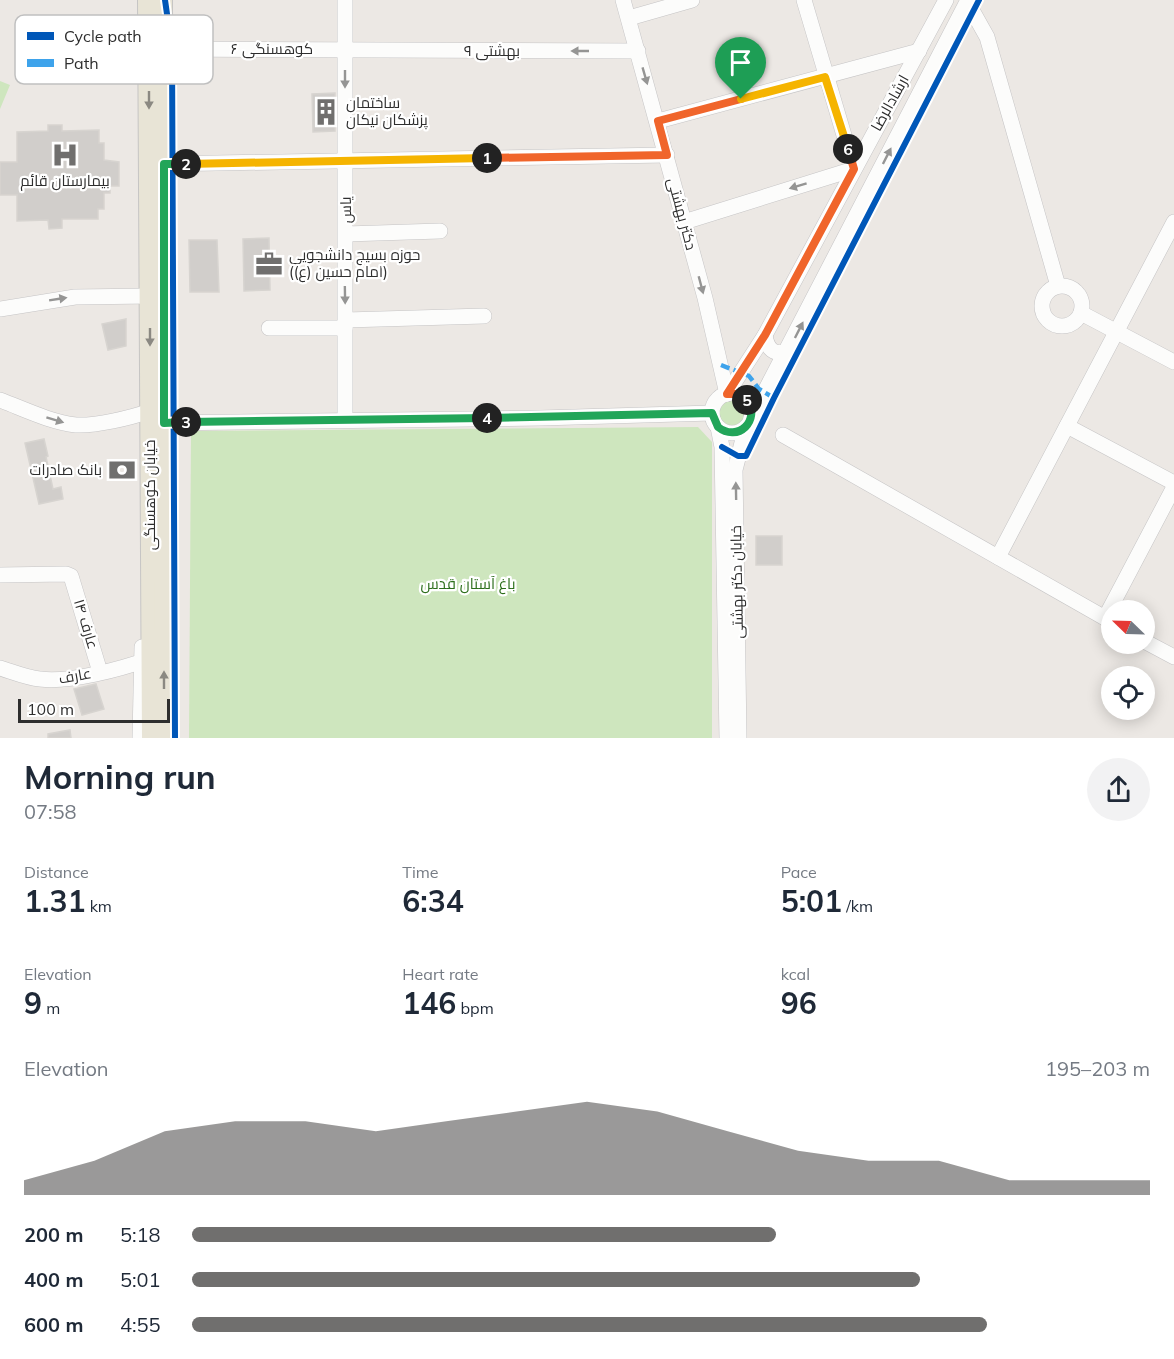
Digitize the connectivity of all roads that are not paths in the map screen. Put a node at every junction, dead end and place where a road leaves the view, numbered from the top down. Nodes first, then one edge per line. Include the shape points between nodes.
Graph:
1 (147, 0) edge
2 (164, 0) edge
3 (345, 0) edge
4 (623, 0) edge
5 (692, 0) edge
6 (804, 0) edge
7 (946, 0) edge
8 (966, 3) edge
9 (150, 15) edge
10 (162, 15) edge
11 (629, 18) junction
12 (213, 50) edge
13 (345, 50) junction
14 (638, 51) junction
15 (919, 51) junction
16 (825, 77) junction
17 (155, 84) edge
18 (158, 84) edge
19 (658, 121) junction
20 (667, 155) junction
21 (345, 161) junction
22 (164, 164) junction
23 (854, 169) junction
24 (684, 222) junction
25 (1174, 222) edge
26 (440, 231) dead end
27 (346, 234) junction
28 (1058, 286) junction
29 (150, 296) junction
30 (0, 309) edge
31 (1081, 313) junction
32 (484, 316) dead end
33 (345, 324) junction
34 (269, 328) dead end
35 (1116, 332) junction
36 (765, 335) junction
37 (788, 351) junction
38 (1174, 362) edge
39 (727, 394) junction
40 (0, 400) edge
41 (153, 416) junction
42 (345, 420) junction
43 (715, 420) junction
44 (749, 423) junction
45 (1067, 426) junction
46 (783, 435) dead end
47 (1174, 485) edge
48 (998, 557) junction
49 (0, 574) edge
50 (1118, 600) edge
51 (1101, 616) edge
52 (1155, 647) edge
53 (1174, 657) edge
54 (146, 660) junction
55 (0, 668) edge
56 (100, 672) junction
57 (141, 738) edge
58 (151, 738) edge
59 (164, 738) edge
60 (727, 738) edge
61 (739, 738) edge

1 - 9 main road, خیابان کوهسنگی
2 - 10 main road, خیابان کوهسنگی
3 - 13 street, یاس
4 - 11 street, دکتر بهشتی
5 - 11 street
6 - 16 street
7 - 15 street, ارشادالرضا
8 - 28 street via 987,37
37 -> 8 street, ارشادالرضا
11 - 14 street, دکتر بهشتی
12 - 13 street, کوهسنگی ۶
14 -> 13 street, بهشتی ۹
13 -> 21 street, یاس
14 -> 19 street, دکتر بهشتی
15 - 16 street
15 - 23 street, ارشادالرضا
16 - 19 street
16 - 23 street
17 -> 29 main road, خیابان کوهسنگی
18 - 22 main road, خیابان کوهسنگی
19 - 20 street, دکتر بهشتی
20 - 21 street
20 - 24 street, دکتر بهشتی
21 - 22 street
21 - 27 street, یاس
22 - 41 main road, خیابان کوهسنگی
23 -> 24 street
23 - 36 street, ارشادالرضا
24 -> 39 street, دکتر بهشتی
25 - 35 street
26 - 27 street
27 -> 33 street, یاس
28 - 31 street via 1079,294
28 - 31 street via 1045,295 1045,318 1058,327 1066,326
30 -> 29 street via 75,297
29 -> 41 main road, خیابان کوهسنگی
31 - 35 street
32 - 33 street
33 - 34 street
33 - 42 street, یاس
35 - 38 street
35 - 45 street
36 - 37 street via 769,349 782,354
36 - 39 street, ارشادالرضا
37 - 44 street, ارشادالرضا
39 - 43 street via 715,403
39 - 44 street via 746,399 751,408
40 -> 41 street via 58,422 78,425
41 - 42 street
41 - 54 main road, خیابان کوهسنگی
59 -> 41 main road, خیابان کوهسنگی
42 - 43 street
43 - 44 street via 732,433
43 - 60 street, خیابان دکتر بهشتی via 722,447
61 -> 44 street, خیابان دکتر بهشتی via 735,470
45 - 47 street
45 - 48 street
46 - 48 street
47 - 50 street
48 - 51 street
49 - 56 street, عارف ۱۴ via 71,576
52 - 53 street
54 - 56 street, عارف
54 - 57 street
54 - 58 main road, خیابان کوهسنگی
55 - 56 street, عارف via 53,681

